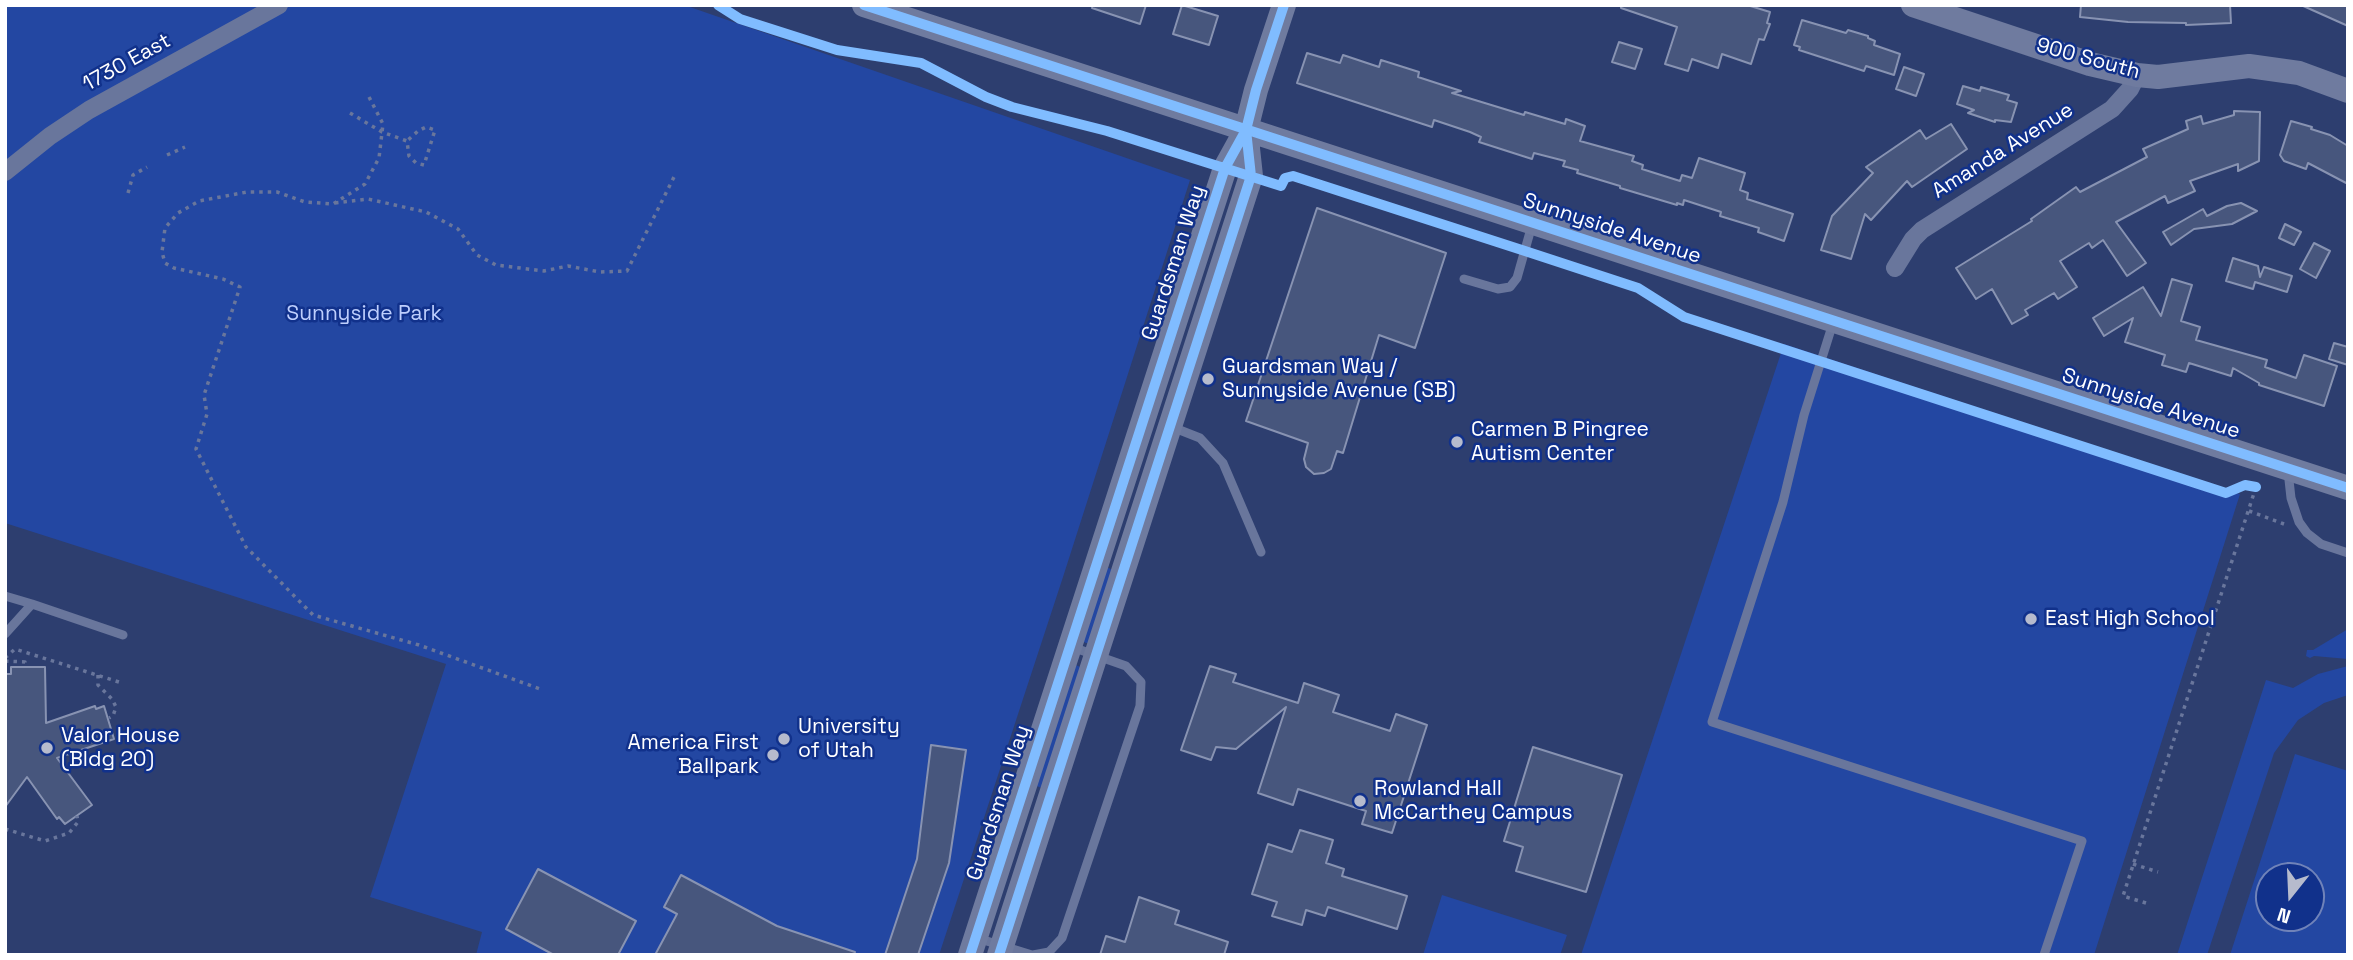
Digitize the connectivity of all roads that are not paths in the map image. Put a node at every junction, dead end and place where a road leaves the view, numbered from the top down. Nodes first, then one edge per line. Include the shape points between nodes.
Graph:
1 (279, 5) edge
2 (864, 5) edge
3 (1284, 5) edge
4 (1913, 5) edge
5 (2137, 75) junction
6 (2348, 91) edge
7 (1246, 130) junction
8 (5, 172) edge
9 (1533, 223) junction
10 (1895, 268) dead end
11 (1464, 279) dead end
12 (1834, 321) junction
13 (1170, 426) junction
14 (2288, 469) junction
15 (2348, 488) edge
16 (1261, 551) dead end
17 (2348, 553) edge
18 (5, 596) edge
19 (32, 604) junction
20 (5, 634) edge
21 (123, 635) dead end
22 (1071, 646) junction
23 (1096, 654) junction
24 (973, 946) edge
25 (1000, 950) edge
26 (1032, 955) edge
27 (2044, 955) edge

1 - 8 street, 1730 East via 89,110
2 - 7 street, Sunnyside Avenue
3 - 7 street
4 - 5 street, 900 South via 2090,64
5 - 6 street, 900 South via 2158,77 2249,66 2299,73
5 - 10 street, Amanda Avenue via 2112,109 1923,230
7 - 9 street, Sunnyside Avenue
7 - 13 street via 1251,176
7 - 22 street, Guardsman Way via 1225,168
9 - 11 lane via 1517,278 1510,287 1498,289
9 - 12 street, Sunnyside Avenue
12 - 14 street, Sunnyside Avenue
12 - 27 lane via 1783,502 1712,722 2082,841
13 - 16 lane via 1200,438 1223,463
13 - 23 street
14 - 15 street, Sunnyside Avenue
14 - 17 lane via 2291,498 2303,527 2321,544
18 - 19 lane
19 - 20 lane
19 - 21 lane
22 - 23 lane
22 - 24 street, Guardsman Way
23 - 25 street
23 - 26 lane via 1126,666 1141,682 1140,706 1062,938 1049,951
24 - 25 lane
25 - 26 lane

